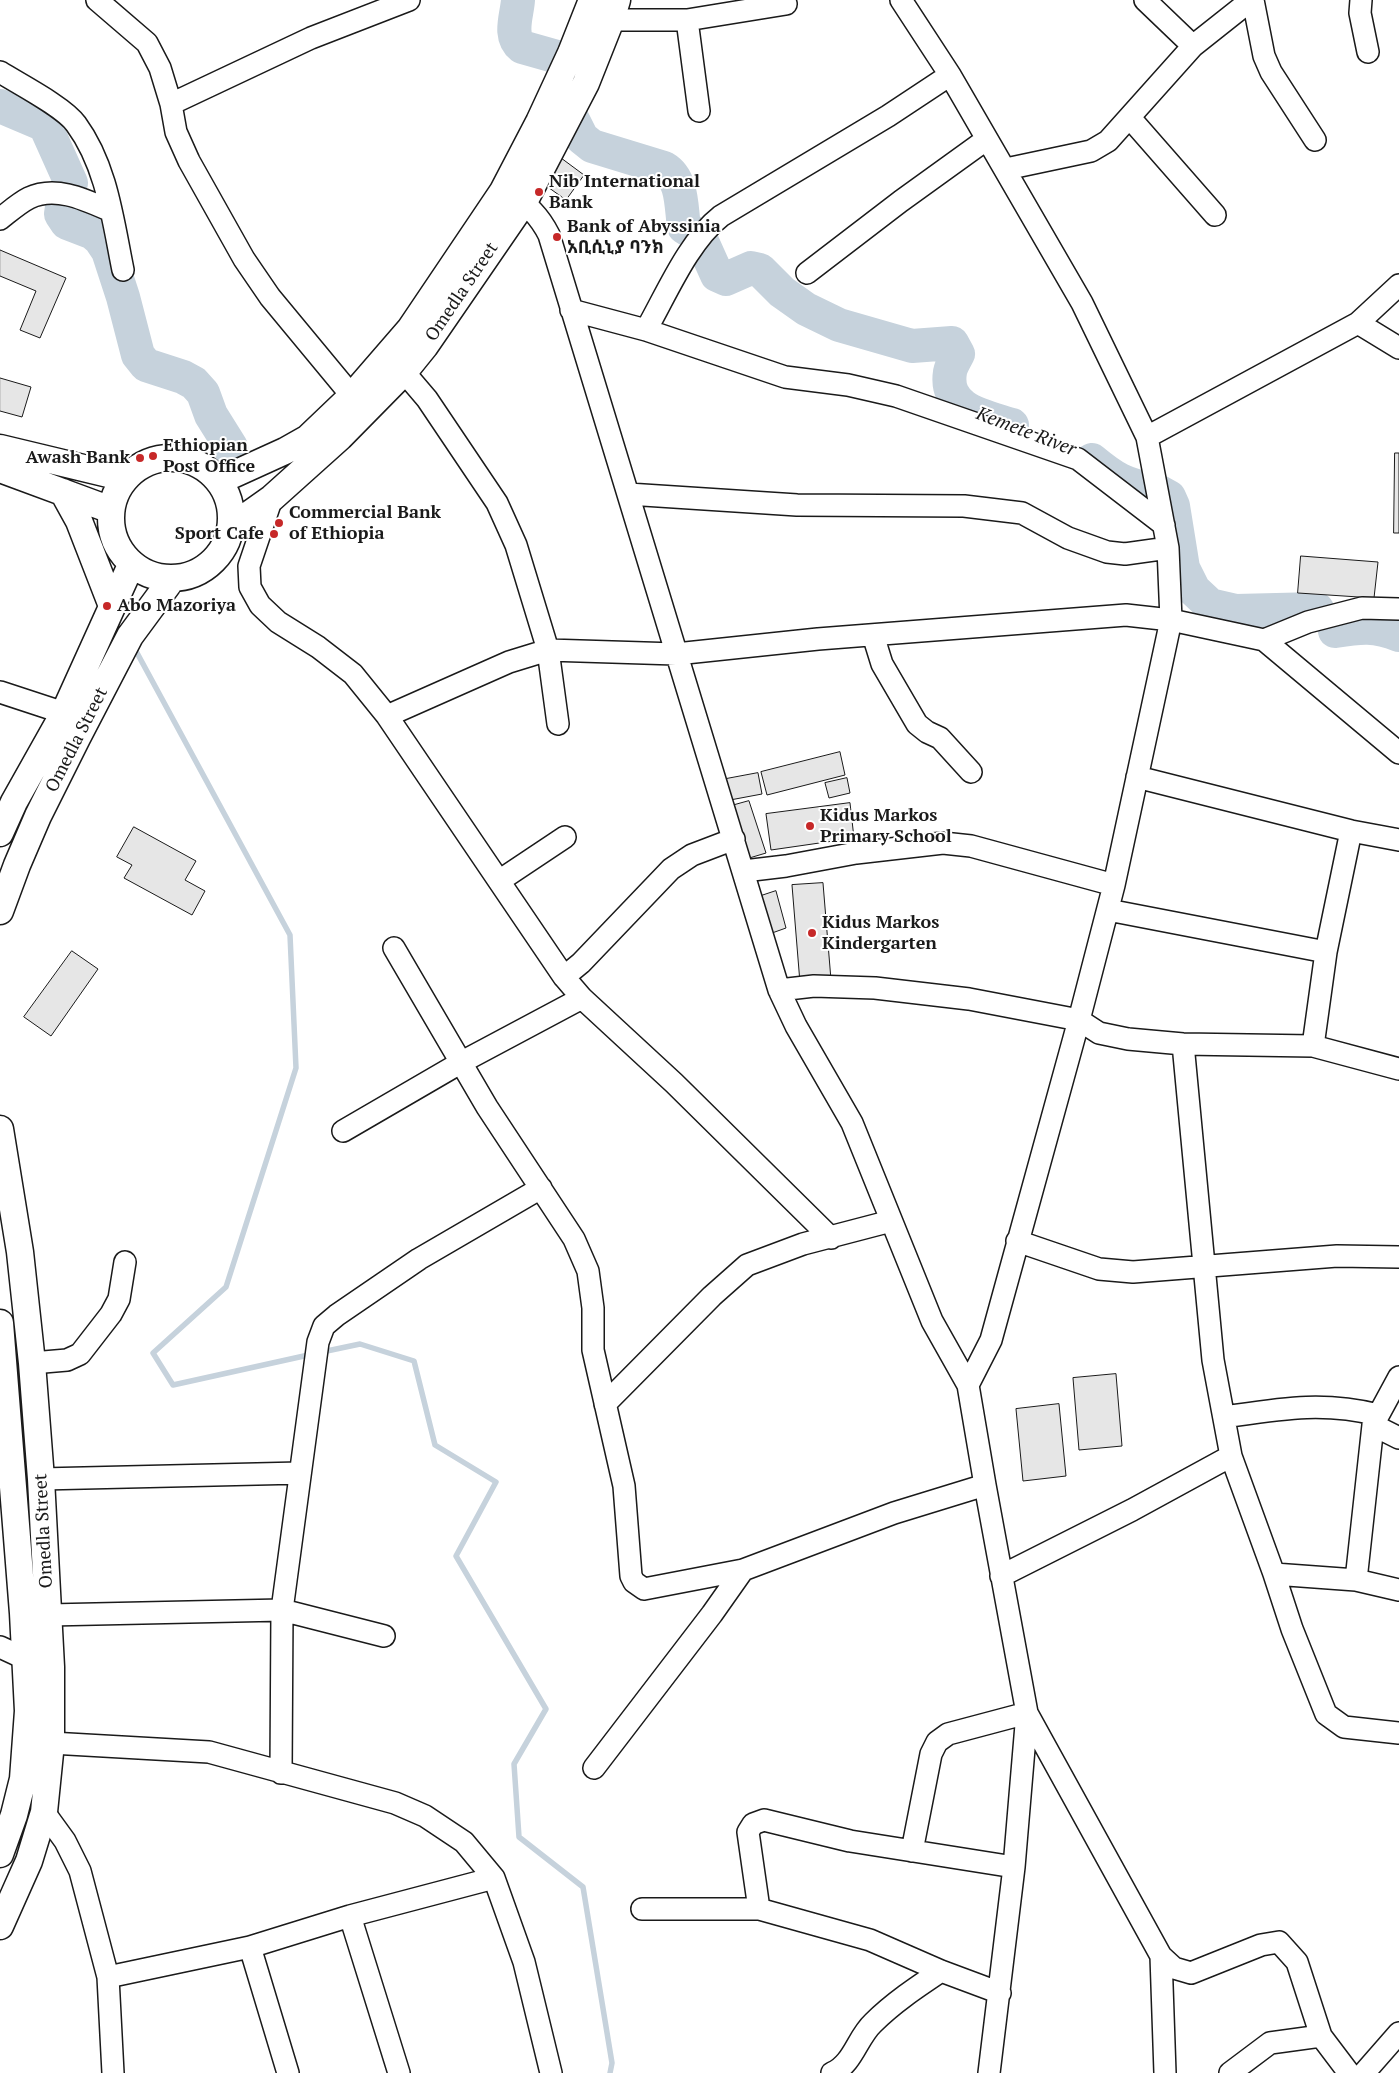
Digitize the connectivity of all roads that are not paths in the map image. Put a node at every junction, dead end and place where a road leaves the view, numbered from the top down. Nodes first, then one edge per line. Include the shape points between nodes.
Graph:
1 (97, 0) edge
2 (409, 0) edge
3 (592, 0) edge
4 (901, 0) edge
5 (1145, 0) edge
6 (1252, 0) edge
7 (1361, 0) edge
8 (786, 4) dead end
9 (614, 10) edge
10 (687, 20) junction
11 (1193, 46) junction
12 (1368, 52) dead end
13 (0, 72) edge
14 (950, 75) junction
15 (170, 104) junction
16 (700, 111) dead end
17 (1130, 118) junction
18 (988, 139) junction
19 (1315, 140) dead end
20 (1006, 169) junction
21 (514, 196) junction
22 (111, 211) junction
23 (1215, 215) dead end
24 (0, 219) edge
25 (123, 270) dead end
26 (807, 273) dead end
27 (1399, 285) edge
28 (570, 310) junction
29 (1358, 323) junction
30 (646, 330) junction
31 (1399, 348) edge
32 (404, 372) junction
33 (352, 396) junction
34 (1147, 438) junction
35 (0, 448) edge
36 (0, 469) edge
37 (125, 478) junction
38 (219, 481) junction
39 (63, 492) junction
40 (628, 494) junction
41 (272, 498) junction
42 (110, 510) junction
43 (1164, 525) junction
44 (231, 527) junction
45 (1168, 548) junction
46 (131, 565) junction
47 (172, 579) junction
48 (112, 606) junction
49 (1399, 608) edge
50 (1171, 620) junction
51 (873, 635) junction
52 (1264, 640) junction
53 (548, 650) junction
54 (676, 654) junction
55 (0, 692) edge
56 (64, 713) junction
57 (387, 716) junction
58 (558, 724) dead end
59 (1399, 753) edge
60 (971, 772) dead end
61 (1137, 777) junction
62 (1351, 831) junction
63 (0, 833) edge
64 (565, 837) dead end
65 (734, 839) junction
66 (1399, 840) edge
67 (744, 871) junction
68 (499, 881) junction
69 (1114, 885) junction
70 (1108, 910) junction
71 (0, 911) edge
72 (394, 948) dead end
73 (1326, 952) junction
74 (564, 977) junction
75 (779, 990) junction
76 (582, 998) junction
77 (1079, 1020) junction
78 (1183, 1044) junction
79 (1313, 1046) junction
80 (460, 1063) junction
81 (1399, 1069) edge
82 (0, 1129) edge
83 (343, 1131) dead end
84 (541, 1188) junction
85 (891, 1221) junction
86 (830, 1238) junction
87 (1017, 1241) junction
88 (1399, 1257) edge
89 (125, 1262) dead end
90 (1203, 1266) junction
91 (0, 1324) edge
92 (32, 1362) junction
93 (1399, 1377) edge
94 (968, 1385) junction
95 (605, 1404) junction
96 (1225, 1417) junction
97 (1375, 1420) junction
98 (1399, 1438) edge
99 (1230, 1456) junction
100 (300, 1473) junction
101 (41, 1479) junction
102 (985, 1485) junction
103 (6, 1492) edge
104 (743, 1570) junction
105 (1274, 1574) junction
106 (1001, 1576) junction
107 (1356, 1580) junction
108 (1399, 1590) edge
109 (282, 1610) junction
110 (36, 1614) junction
111 (384, 1636) dead end
112 (0, 1647) edge
113 (26, 1659) junction
114 (1028, 1713) junction
115 (1399, 1734) edge
116 (51, 1743) junction
117 (594, 1768) dead end
118 (281, 1773) junction
119 (44, 1812) junction
120 (912, 1851) junction
121 (0, 1854) edge
122 (1014, 1867) junction
123 (494, 1878) junction
124 (642, 1909) dead end
125 (759, 1909) junction
126 (350, 1916) junction
127 (0, 1926) edge
128 (250, 1947) junction
129 (1161, 1956) junction
130 (941, 1971) junction
131 (108, 1977) junction
132 (1000, 1994) junction
133 (1399, 2033) edge
134 (1321, 2036) junction
135 (554, 2070) edge
136 (113, 2073) edge
137 (288, 2073) edge
138 (399, 2073) edge
139 (832, 2073) edge
140 (989, 2073) edge
141 (1165, 2073) edge
142 (1230, 2073) edge
143 (1349, 2073) edge
144 (1364, 2073) edge

1 - 15 street via 147,43 160,68
2 - 15 street via 311,38
3 - 21 main road via 539,122
4 - 14 street
5 - 11 street
6 - 11 street
6 - 19 street via 1264,56 1271,72
7 - 12 street via 1360,14
8 - 10 street
9 - 10 street
9 - 21 main road, Omedla Street via 586,83
10 - 16 street
11 - 17 street
13 - 22 street via 76,123 100,167
14 - 18 street
14 - 30 street via 707,227 694,244
15 - 33 street via 176,132 189,161 244,259
17 - 20 street via 1108,141 1091,151
17 - 23 street
18 - 20 street
18 - 26 street via 900,201
20 - 34 street via 1082,303
21 - 28 street via 542,221 549,235
21 - 32 main road, Omedla Street via 426,346
21 - 33 main road via 410,329
22 - 24 street via 76,196 52,193 29,198
22 - 25 street
27 - 29 street
28 - 30 street
28 - 40 street
29 - 31 street
29 - 34 street
30 - 43 street via 785,377 848,385 896,396 1078,459
32 - 41 main road, Omedla Street via 340,437
32 - 53 street via 427,399 497,503 516,545
33 - 38 main road via 308,438
34 - 43 street
35 - 37 main road
36 - 39 main road
37 - 38 main road via 142,465 162,458 183,459 203,467
37 - 42 main road
38 - 44 main road via 230,503
39 - 42 main road
39 - 48 main road via 79,521
40 - 45 street via 797,505 964,506 1022,513 1068,538 1107,552 1125,554
40 - 54 street
41 - 44 main road, Omedla Street
41 - 57 street via 249,566 250,587 260,605 278,622 353,674
42 - 46 main road via 111,530 118,549
43 - 45 street
44 - 47 main road via 226,543 204,569
45 - 50 street
46 - 47 main road via 157,577
46 - 48 main road, Omedla Street
47 - 71 main road, Omedla Street via 130,636 77,738 38,816
48 - 56 main road, Omedla Street
49 - 52 street via 1362,608 1308,622
50 - 51 street via 1126,614
50 - 52 street
50 - 61 street
51 - 54 street
51 - 60 street via 882,664 917,724 940,738
52 - 59 street
53 - 54 street
53 - 57 street via 509,662
53 - 58 street
54 - 65 street
55 - 56 street
56 - 63 main road, Omedla Street
57 - 68 street
61 - 62 street
61 - 69 street
62 - 66 street
62 - 73 street
64 - 68 street
65 - 67 street
65 - 74 street via 692,855 670,869
67 - 69 street via 864,852 943,844 971,846
67 - 75 street
68 - 74 street
69 - 70 street
70 - 73 street
70 - 77 street
72 - 80 street
73 - 79 street
74 - 76 street
75 - 77 street via 814,986 875,988 969,999
75 - 85 street via 852,1123
76 - 80 street
76 - 86 street via 674,1083
77 - 78 street via 1099,1033
77 - 87 street
78 - 79 street
78 - 90 street
79 - 81 street
80 - 83 street
80 - 84 street
82 - 92 main road, Omedla Street via 20,1252
84 - 95 street via 574,1239 588,1271 594,1350
84 - 100 street via 419,1259 324,1326 318,1342
85 - 86 street
85 - 94 street via 932,1321
86 - 95 street via 803,1244 747,1265
87 - 90 street via 1100,1269 1133,1272
87 - 94 street via 991,1340
88 - 90 street via 1337,1256
89 - 92 street via 119,1298 112,1314 80,1354 67,1360
90 - 96 street via 1213,1360
91 - 103 main road, Omedla Street
92 - 101 main road, Omedla Street
93 - 97 street
94 - 102 street
95 - 104 street via 624,1486 634,1582 644,1589
96 - 97 street via 1287,1408 1333,1406 1351,1408
96 - 99 street
97 - 98 street
97 - 107 street
99 - 105 street
99 - 106 street
100 - 101 street
100 - 109 street
101 - 110 main road, Omedla Street
102 - 104 street via 894,1513
102 - 106 street
103 - 110 main road, Omedla Street
104 - 117 street
105 - 107 street
105 - 115 street via 1326,1714 1344,1728
106 - 114 street
107 - 108 street
109 - 110 street
109 - 111 street
109 - 118 street
110 - 113 main road, Omedla Street
110 - 116 main road, Omedla Street via 51,1667
112 - 113 street
113 - 121 main road, Omedla Street via 28,1711 23,1779
114 - 120 street via 948,1734 937,1742 931,1754
114 - 122 street
114 - 129 street
116 - 118 street via 209,1752
116 - 119 main road, Omedla Street
118 - 123 street via 395,1804 424,1816 464,1842
119 - 127 main road, Omedla Street via 30,1861
119 - 131 street via 65,1841 80,1871
120 - 122 street
120 - 125 street via 850,1841 764,1820 758,1822 748,1832
122 - 132 street
123 - 126 street
123 - 135 street via 524,1962
124 - 125 street
125 - 130 street via 870,1940
126 - 128 street
126 - 138 street
128 - 131 street
128 - 137 street
129 - 134 street via 1174,1968 1191,1973 1261,1945 1279,1942 1297,1962
129 - 141 street
130 - 132 street
130 - 139 street via 902,1997 871,2024 852,2055
131 - 136 street
132 - 140 street
133 - 144 street
134 - 142 street via 1270,2043
134 - 143 street

